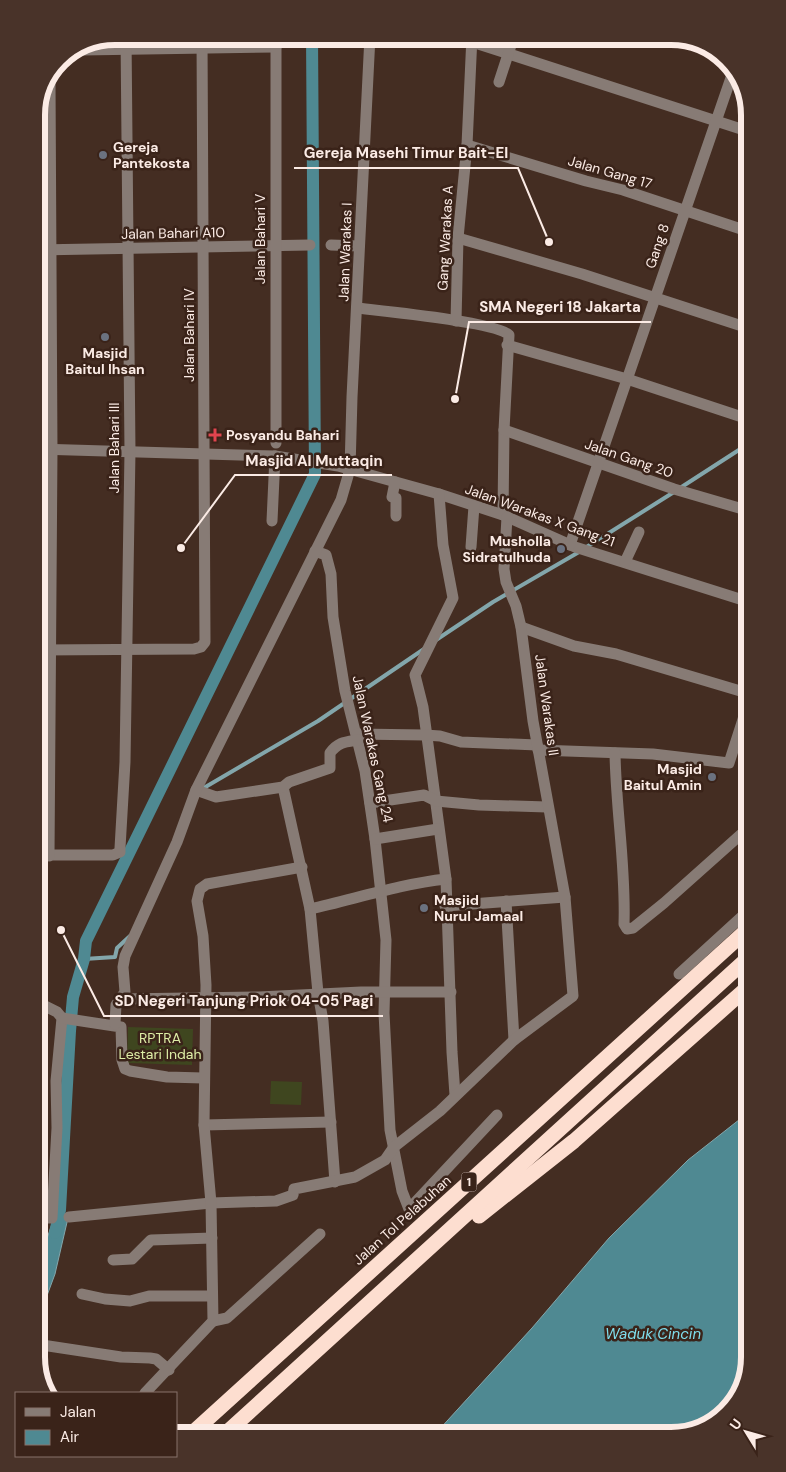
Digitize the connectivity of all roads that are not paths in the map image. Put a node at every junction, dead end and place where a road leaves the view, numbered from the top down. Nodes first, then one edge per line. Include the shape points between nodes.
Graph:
1 (126, 45) edge
2 (174, 45) edge
3 (202, 45) edge
4 (276, 45) edge
5 (370, 45) edge
6 (472, 45) edge
7 (486, 45) edge
8 (511, 45) edge
9 (90, 50) edge
10 (126, 50) junction
11 (508, 55) junction
12 (731, 78) edge
13 (499, 82) dead end
14 (50, 89) edge
15 (717, 121) junction
16 (741, 129) edge
17 (467, 145) junction
18 (686, 211) junction
19 (741, 229) edge
20 (458, 238) junction
21 (310, 245) dead end
22 (331, 245) dead end
23 (274, 246) junction
24 (359, 246) junction
25 (204, 247) junction
26 (128, 248) junction
27 (45, 249) edge
28 (52, 249) junction
29 (655, 298) junction
30 (357, 308) junction
31 (456, 321) junction
32 (741, 325) edge
33 (507, 344) junction
34 (627, 379) junction
35 (741, 417) edge
36 (504, 430) junction
37 (276, 443) dead end
38 (45, 450) edge
39 (52, 450) junction
40 (130, 451) junction
41 (205, 452) junction
42 (281, 457) junction
43 (597, 462) junction
44 (350, 470) junction
45 (395, 482) junction
46 (439, 494) junction
47 (474, 506) junction
48 (741, 509) edge
49 (396, 516) dead end
50 (505, 516) junction
51 (272, 521) dead end
52 (639, 532) dead end
53 (471, 547) dead end
54 (575, 547) junction
55 (315, 551) junction
56 (624, 562) junction
57 (741, 600) edge
58 (45, 625) edge
59 (520, 627) junction
60 (126, 649) junction
61 (45, 650) edge
62 (741, 691) edge
63 (741, 726) edge
64 (425, 735) junction
65 (358, 737) junction
66 (538, 747) junction
67 (615, 753) junction
68 (282, 787) junction
69 (200, 791) junction
70 (436, 801) junction
71 (370, 803) junction
72 (547, 807) junction
73 (438, 829) junction
74 (741, 834) edge
75 (376, 839) junction
76 (45, 855) edge
77 (302, 867) junction
78 (446, 878) junction
79 (382, 892) junction
80 (565, 897) junction
81 (506, 901) junction
82 (445, 906) junction
83 (310, 909) junction
84 (741, 917) edge
85 (741, 935) edge
86 (741, 964) edge
87 (679, 974) dead end
88 (386, 992) junction
89 (451, 992) junction
90 (318, 993) junction
91 (741, 993) edge
92 (204, 998) junction
93 (120, 999) junction
94 (45, 1006) edge
95 (64, 1018) junction
96 (115, 1024) junction
97 (514, 1040) junction
98 (203, 1078) junction
99 (455, 1095) junction
100 (497, 1115) dead end
101 (331, 1122) junction
102 (204, 1126) junction
103 (394, 1147) junction
104 (335, 1182) junction
105 (211, 1203) junction
106 (69, 1217) dead end
107 (45, 1218) edge
108 (320, 1234) dead end
109 (212, 1238) junction
110 (113, 1260) dead end
111 (82, 1294) dead end
112 (211, 1296) junction
113 (368, 1303) junction
114 (213, 1321) junction
115 (45, 1345) edge
116 (169, 1370) junction
117 (147, 1392) edge
118 (199, 1427) edge
119 (233, 1427) edge

1 - 10 street, Jalan Bahari III
2 - 10 street
3 - 25 street, Jalan Bahari IV
4 - 23 street, Jalan Bahari V
5 - 24 street, Jalan Warakas I
6 - 17 street, Gang Warakas A
7 - 11 street
8 - 11 street
9 - 10 street
10 - 26 street, Jalan Bahari III
11 - 13 street
11 - 15 street
12 - 15 street, Gang 8
14 - 28 street
15 - 16 street
15 - 18 street, Gang 8
17 - 18 street, Jalan Gang 17
17 - 20 street, Gang Warakas A
18 - 19 street, Jalan Gang 17
18 - 29 street, Gang 8
20 - 29 street
20 - 31 street, Gang Warakas A
21 - 23 street, Jalan Bahari A10
22 - 24 street
23 - 25 street, Jalan Bahari A10
23 - 37 street, Jalan Bahari V
24 - 30 street, Jalan Warakas I
25 - 26 street, Jalan Bahari A10
25 - 41 street, Jalan Bahari IV
26 - 28 street, Jalan Bahari A10
26 - 40 street, Jalan Bahari III
27 - 28 street, Jalan Bahari A10
28 - 39 street
29 - 32 street
29 - 34 street, Gang 8
30 - 31 street
30 - 44 street, Jalan Warakas I
31 - 33 street via 502,330 509,335
33 - 34 street
33 - 36 street, Jalan Warakas II
34 - 35 street
34 - 43 street, Gang 8
36 - 43 street, Jalan Gang 20
36 - 50 street, Jalan Warakas II
38 - 39 street, Jalan Warakas X Gang 21
39 - 40 street, Jalan Warakas X Gang 21
39 - 58 street
40 - 41 street, Jalan Warakas X Gang 21
40 - 60 street, Jalan Bahari III
41 - 42 street, Jalan Warakas X Gang 21
41 - 60 street, Jalan Bahari IV via 206,634 203,645 194,649
42 - 44 street, Jalan Warakas X Gang 21
42 - 51 street
43 - 48 street, Jalan Gang 20
43 - 54 street, Gang 8
44 - 45 street, Jalan Warakas X Gang 21
44 - 55 street, Jalan Warakas I via 341,500
45 - 46 street, Jalan Warakas X Gang 21
45 - 49 street via 392,497 396,498
46 - 47 street, Jalan Warakas X Gang 21
46 - 64 street via 443,545 453,598 415,675 423,707
47 - 50 street, Jalan Warakas X Gang 21
47 - 53 street
50 - 54 street, Jalan Warakas X Gang 21
50 - 59 street, Jalan Warakas II via 504,568
52 - 56 street
54 - 56 street, Jalan Warakas X Gang 21
55 - 65 street, Jalan Warakas Gang 24 via 326,555 331,574 333,617 345,691
55 - 69 street, Jalan Warakas I
56 - 57 street, Jalan Warakas X Gang 21
59 - 62 street via 574,646 616,654
59 - 66 street, Jalan Warakas II
60 - 61 street
60 - 76 street, Jalan Bahari III via 120,852 113,855
63 - 67 street via 729,764 653,754
64 - 65 street
64 - 66 street via 461,742
64 - 70 street
65 - 68 street via 336,746 330,753 330,768
65 - 71 street, Jalan Warakas Gang 24
66 - 67 street
66 - 72 street, Jalan Warakas II
67 - 74 street via 626,884 624,924 627,929 633,928 664,903
68 - 69 street via 216,797
68 - 77 street
69 - 93 street, Jalan Warakas I via 125,956 122,967 124,992
70 - 71 street via 424,796
70 - 72 street
70 - 73 street
71 - 75 street, Jalan Warakas Gang 24
72 - 80 street, Jalan Warakas II
73 - 75 street
73 - 78 street
75 - 79 street, Jalan Warakas Gang 24
77 - 83 street
77 - 92 street via 207,884 200,889 197,900 203,936
78 - 79 street via 412,882
78 - 82 street
79 - 83 street
79 - 88 street, Jalan Warakas Gang 24
80 - 81 street
80 - 97 street, Jalan Warakas II via 572,996
81 - 82 street
81 - 97 street
82 - 89 street
83 - 90 street
84 - 87 street
85 - 118 highway, Jalan Tol Pelabuhan / 1
86 - 113 highway, 1
88 - 89 street
88 - 90 street
88 - 103 street, Jalan Warakas Gang 24 via 389,1122
89 - 99 street
90 - 92 street
90 - 101 street via 324,1021
91 - 113 highway via 574,1141
92 - 93 street
92 - 98 street
93 - 96 street, Jalan Warakas I via 116,1006
94 - 95 street
95 - 96 street
95 - 107 street via 56,1081 52,1218
96 - 98 street via 122,1031 125,1068 167,1077
97 - 99 street
98 - 102 street
99 - 103 street
100 - 103 street, Jalan Warakas Gang 24 via 409,1209 402,1191
101 - 102 street
101 - 104 street
102 - 105 street
103 - 104 street via 385,1160 369,1170
104 - 105 street via 294,1190 293,1195 276,1201
105 - 106 street
105 - 109 street
108 - 114 street via 227,1318
109 - 110 street via 151,1240 132,1259
109 - 112 street
111 - 112 street via 130,1301 149,1296
112 - 114 street
113 - 119 highway, 1
114 - 116 street
115 - 116 street via 156,1359
116 - 117 street

